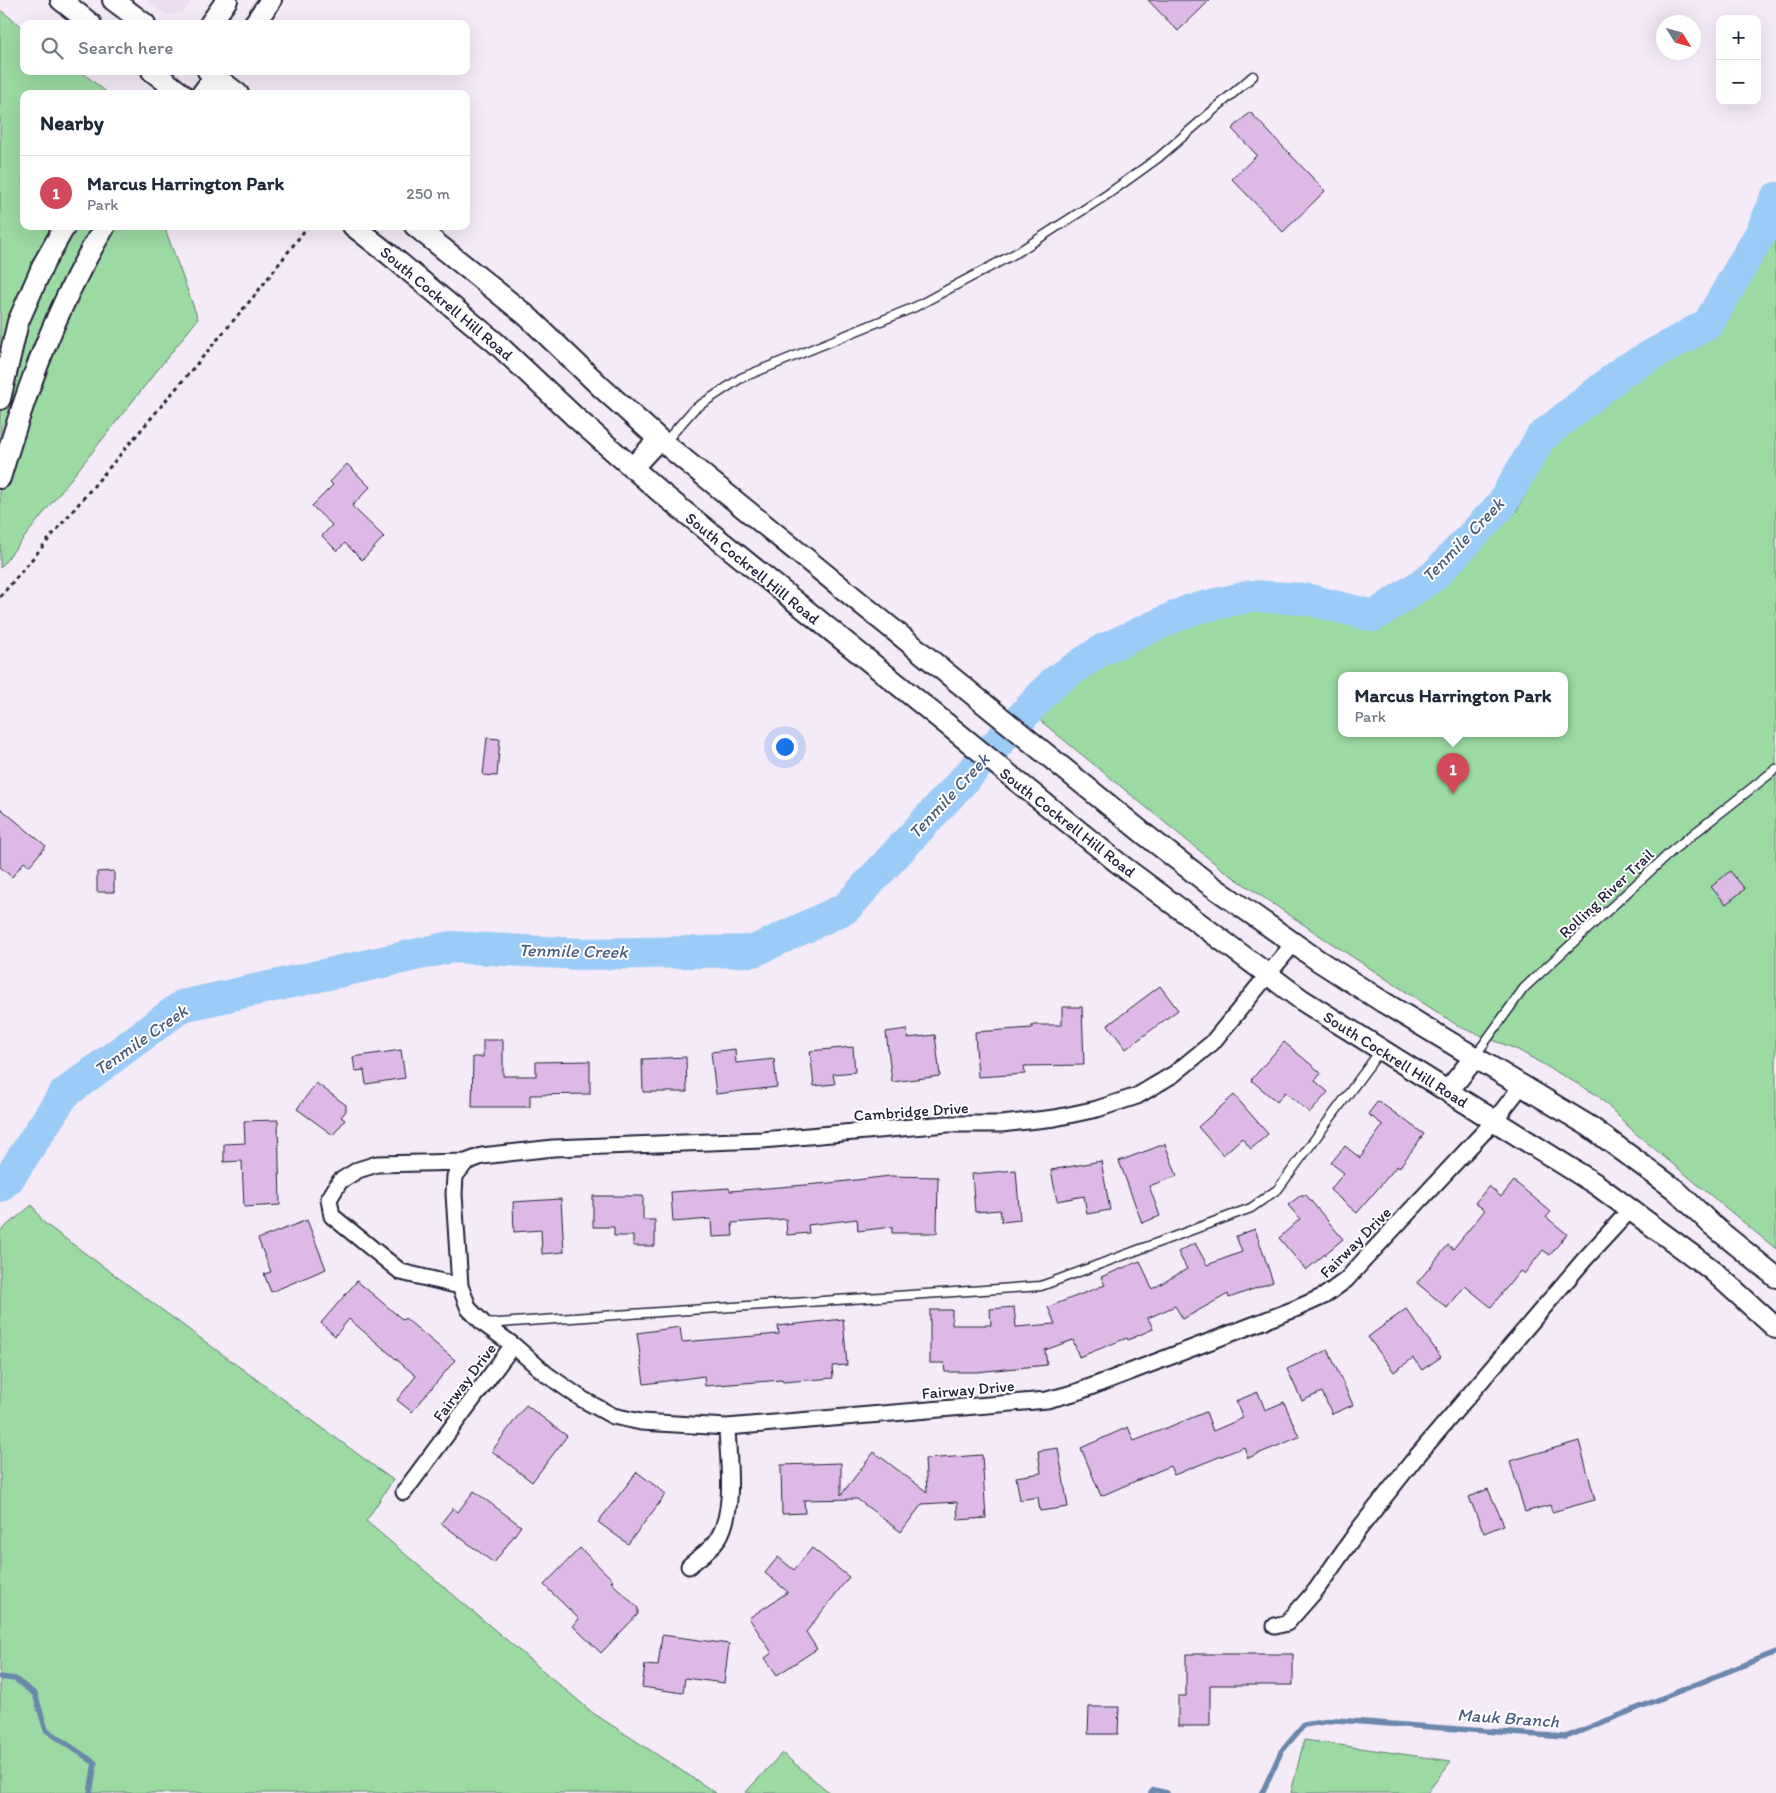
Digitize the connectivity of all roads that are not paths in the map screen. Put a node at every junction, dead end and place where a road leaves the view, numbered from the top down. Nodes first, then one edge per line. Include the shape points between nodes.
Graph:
1 (61, 0) edge
2 (114, 0) edge
3 (227, 0) edge
4 (271, 0) edge
5 (86, 20) edge
6 (140, 20) edge
7 (213, 20) edge
8 (257, 20) edge
9 (213, 75) edge
10 (216, 75) edge
11 (1253, 76) dead end
12 (204, 90) edge
13 (233, 90) edge
14 (63, 230) edge
15 (103, 230) edge
16 (358, 230) edge
17 (420, 230) edge
18 (0, 399) edge
19 (661, 441) junction
20 (632, 468) junction
21 (0, 478) edge
22 (1776, 769) edge
23 (1293, 944) junction
24 (1268, 975) junction
25 (1381, 1049) junction
26 (1475, 1057) junction
27 (1522, 1085) junction
28 (1448, 1091) junction
29 (1495, 1120) junction
30 (466, 1162) junction
31 (1630, 1209) junction
32 (1776, 1277) edge
33 (460, 1286) junction
34 (484, 1324) junction
35 (1776, 1328) edge
36 (513, 1345) junction
37 (727, 1427) junction
38 (404, 1492) dead end
39 (690, 1566) dead end
40 (1275, 1626) dead end

1 - 5 main road
2 - 6 main road
3 - 7 main road
4 - 8 main road
9 - 12 main road
10 - 13 main road
11 - 19 lane via 1158,158 1018,252 915,307 741,378 694,409
14 - 18 main road via 18,322
15 - 21 main road via 86,257 42,352
16 - 20 main road, South Cockrell Hill Road via 496,343
17 - 19 main road via 527,316
19 - 20 main road
19 - 23 main road via 1209,884
20 - 24 main road, South Cockrell Hill Road via 1050,809
22 - 26 lane, Rolling River Trail via 1673,850 1524,988
23 - 24 street, Cambridge Drive
23 - 26 main road
24 - 25 main road, South Cockrell Hill Road
24 - 30 street, Cambridge Drive via 1212,1043 1174,1074 1137,1096 1097,1109 1001,1124 948,1124 762,1140 553,1148 482,1156
25 - 28 main road, South Cockrell Hill Road
25 - 34 lane via 1278,1189 1251,1208 1041,1286
26 - 27 main road
26 - 28 main road
27 - 29 street, Fairway Drive
27 - 32 main road via 1589,1126 1676,1190 1712,1225
28 - 29 main road, South Cockrell Hill Road
29 - 31 main road, South Cockrell Hill Road
29 - 37 street, Fairway Drive via 1346,1280 1324,1296 1295,1309 1077,1392 1047,1400
30 - 33 street via 455,1176 454,1194
30 - 33 street, Cambridge Drive via 377,1164 340,1181 329,1199 332,1216 401,1272
31 - 35 main road, South Cockrell Hill Road via 1712,1270
31 - 40 street via 1412,1462 1316,1590 1287,1622
33 - 34 street via 469,1309
34 - 36 street
36 - 37 street, Fairway Drive via 546,1374 613,1416 648,1422
36 - 38 street, Fairway Drive
37 - 39 street via 729,1497 726,1521 718,1541

